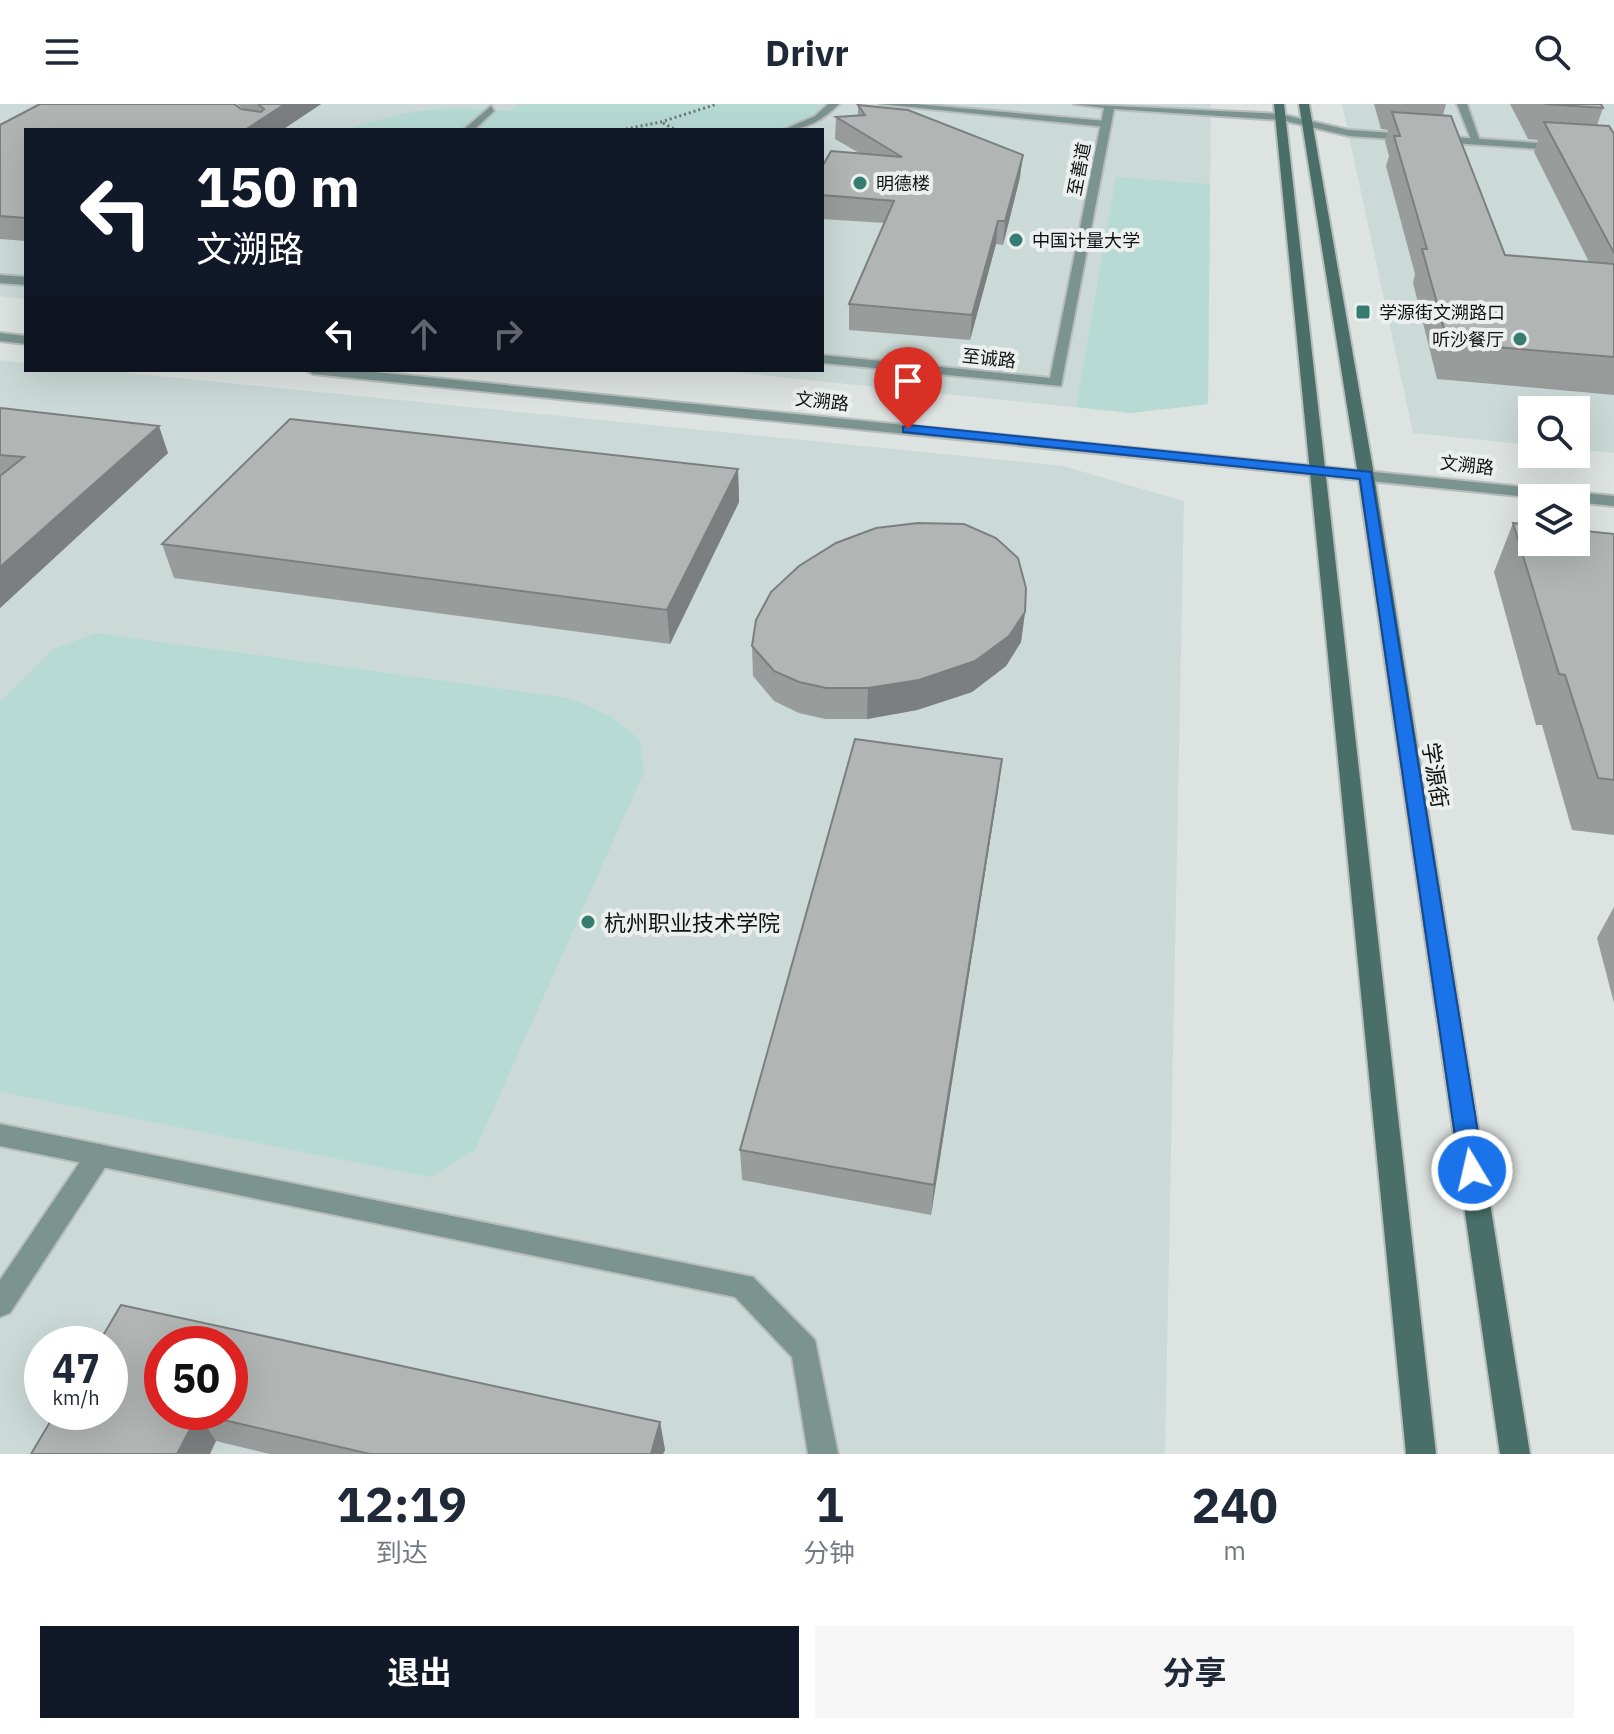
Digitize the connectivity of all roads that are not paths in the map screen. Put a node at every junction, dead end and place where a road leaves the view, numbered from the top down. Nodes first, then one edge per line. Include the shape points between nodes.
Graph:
1 (834, 104) edge
2 (885, 104) edge
3 (1079, 104) edge
4 (1462, 104) edge
5 (1110, 105) edge
6 (491, 109) dead end
7 (1279, 110) edge
8 (1306, 114) edge
9 (1106, 124) junction
10 (470, 128) edge
11 (793, 128) edge
12 (1477, 142) junction
13 (1614, 151) edge
14 (0, 279) edge
15 (24, 281) edge
16 (0, 337) edge
17 (24, 340) edge
18 (824, 359) edge
19 (333, 372) edge
20 (1056, 383) joint
21 (1315, 470) junction
22 (1366, 475) junction
23 (1614, 501) edge
24 (0, 1135) edge
25 (99, 1155) junction
26 (0, 1304) edge
27 (823, 1454) edge
28 (1421, 1454) edge
29 (1515, 1454) edge

1 - 11 street
2 - 9 street
3 - 5 street
4 - 12 street
5 - 7 street
5 - 9 street, 至善道
6 - 10 street
7 - 8 street
7 - 21 main road
8 - 12 street via 1349,133
8 - 22 main road, 学源街
9 - 20 street, 至善道
12 - 13 street
14 - 15 street
16 - 17 street
18 - 20 street, 至诚路
19 - 21 street, 文溯路
21 - 22 street, 文溯路
21 - 28 main road
22 - 23 street, 文溯路
22 - 29 main road, 学源街
24 - 25 street
25 - 26 street
25 - 27 street via 743,1286 805,1350

